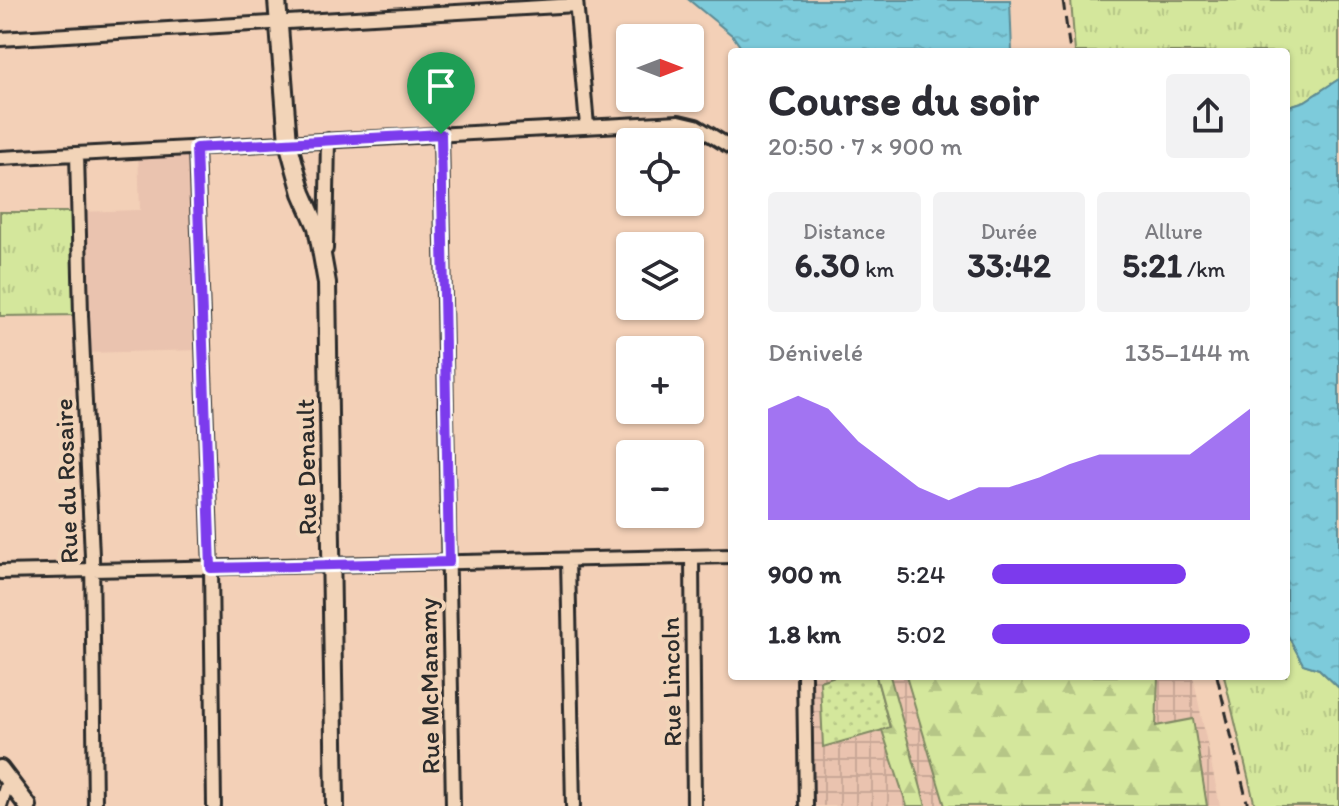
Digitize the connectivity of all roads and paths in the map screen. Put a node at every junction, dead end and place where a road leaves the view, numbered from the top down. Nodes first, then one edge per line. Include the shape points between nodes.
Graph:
1 (277, 0) edge
2 (576, 2) edge
3 (278, 23) junction
4 (0, 39) edge
5 (587, 126) junction
6 (441, 134) junction
7 (328, 140) junction
8 (288, 142) junction
9 (728, 146) edge
10 (196, 148) junction
11 (77, 154) junction
12 (0, 158) edge
13 (325, 272) junction
14 (728, 556) edge
15 (692, 557) junction
16 (568, 560) junction
17 (449, 562) junction
18 (333, 565) junction
19 (211, 568) junction
20 (92, 570) junction
21 (0, 572) edge
22 (804, 680) edge
23 (4, 775) edge
24 (27, 804) edge
25 (95, 806) edge
26 (214, 806) edge
27 (335, 806) edge
28 (453, 806) edge
29 (573, 806) edge
30 (694, 806) edge
31 (806, 806) edge

1 - 3 main road, Rue Denault
2 - 3 street
2 - 5 street
3 - 4 street
3 - 8 main road, Rue Denault
5 - 6 street
5 - 9 street via 679,122
6 - 7 street
6 - 17 street, Rue McManamy
7 - 8 street
7 - 13 street, Rue Denault
8 - 10 street
8 - 13 main road, Rue Denault via 317,227
10 - 11 street
10 - 19 street
11 - 12 street
11 - 20 street, Rue du Rosaire
13 - 18 main road, Rue Denault
14 - 15 street
15 - 16 street
15 - 30 street, Rue Lincoln
16 - 17 street
16 - 29 street
17 - 18 street
17 - 28 street, Rue McManamy
18 - 19 street
18 - 27 main road, Rue Denault
19 - 20 street
19 - 26 street
20 - 21 street
20 - 25 street, Rue du Rosaire
22 - 31 street
23 - 24 main road

